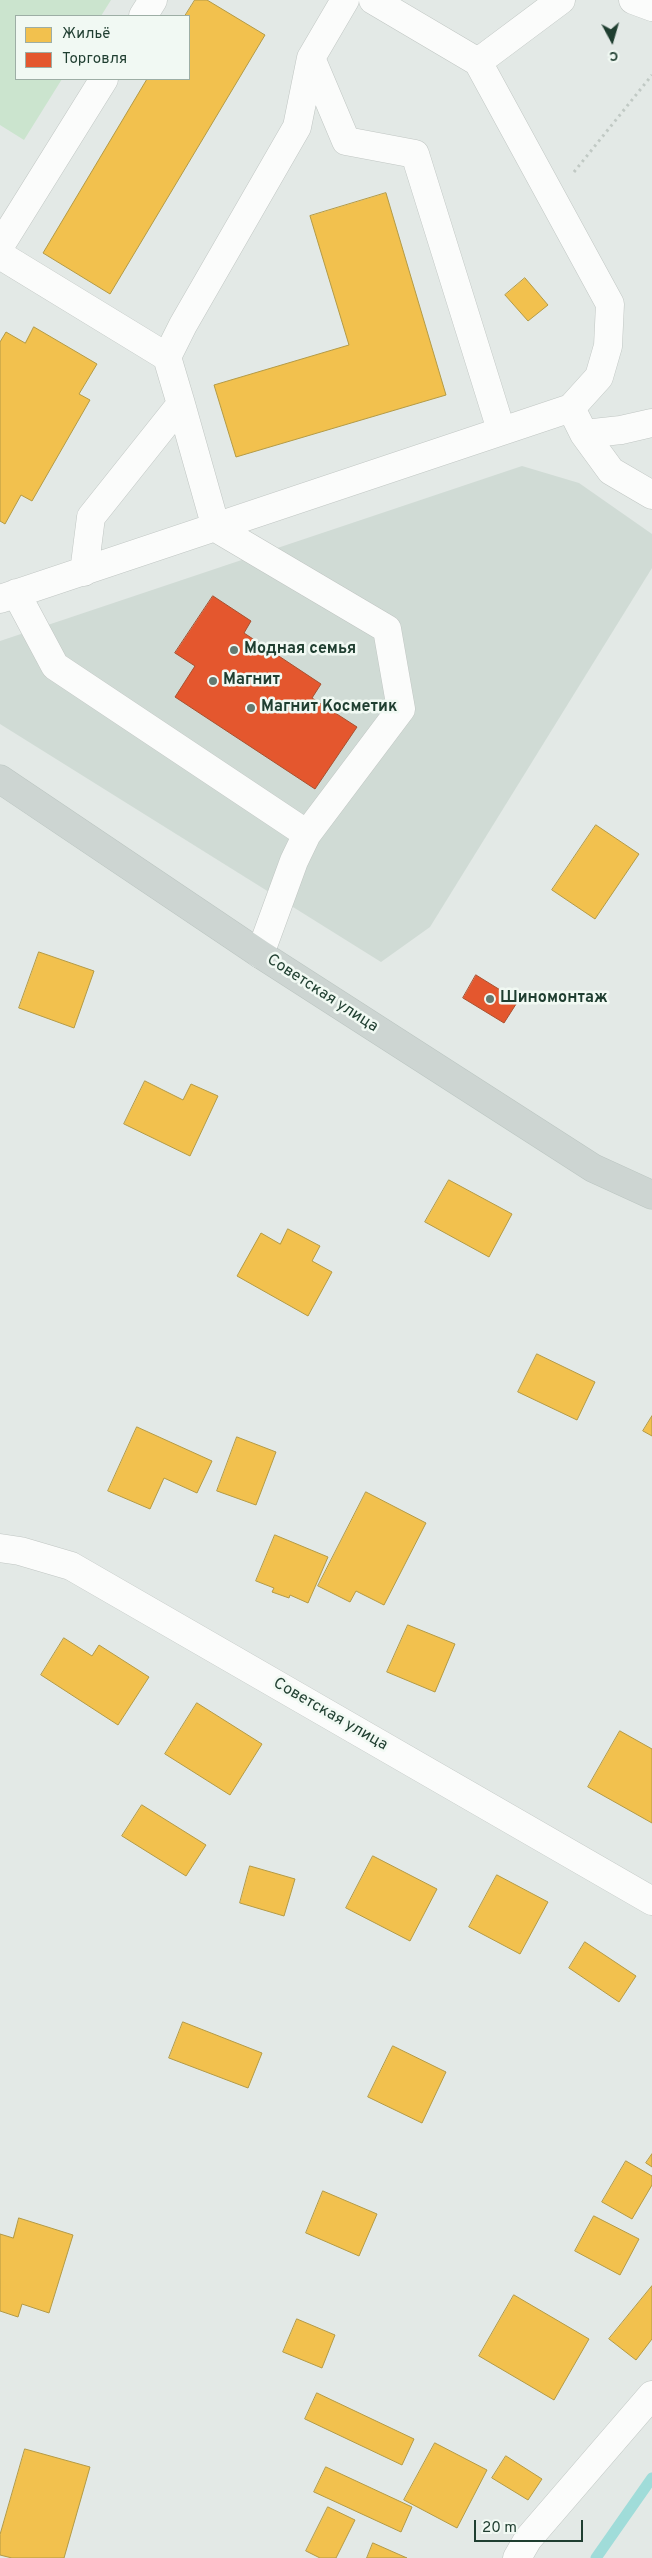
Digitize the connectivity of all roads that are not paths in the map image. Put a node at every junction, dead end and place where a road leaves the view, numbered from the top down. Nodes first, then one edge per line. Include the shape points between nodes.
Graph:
1 (153, 0) edge
2 (345, 0) edge
3 (373, 0) edge
4 (561, 0) edge
5 (633, 0) edge
6 (652, 7) edge
7 (144, 15) edge
8 (311, 58) junction
9 (478, 62) junction
10 (103, 80) edge
11 (0, 246) edge
12 (0, 255) edge
13 (167, 357) junction
14 (181, 404) junction
15 (571, 408) junction
16 (652, 423) edge
17 (501, 430) junction
18 (584, 434) junction
19 (652, 495) edge
20 (216, 528) junction
21 (84, 572) junction
22 (8, 596) edge
23 (0, 780) edge
24 (308, 834) junction
25 (260, 954) junction
26 (652, 1195) edge
27 (0, 1548) edge
28 (652, 1901) edge
29 (652, 2395) edge
30 (517, 2558) edge

1 - 7 street
2 - 8 street
3 - 9 street
4 - 9 street
5 - 6 street
8 - 13 street via 297,127
8 - 17 street via 346,142 416,154
9 - 15 street via 610,304 608,346 599,377
10 - 11 street
12 - 13 street
13 - 14 street
14 - 20 street
14 - 21 street via 91,518
15 - 17 street
15 - 18 street
16 - 18 street
17 - 20 street
18 - 19 street via 611,471
20 - 21 street
20 - 24 street via 387,629 401,709
21 - 22 street
22 - 24 street via 55,666
23 - 25 main road, Советская улица
24 - 25 street via 294,861
25 - 26 main road, Советская улица via 593,1168
27 - 28 street, Советская улица via 71,1566
29 - 30 street via 528,2539

